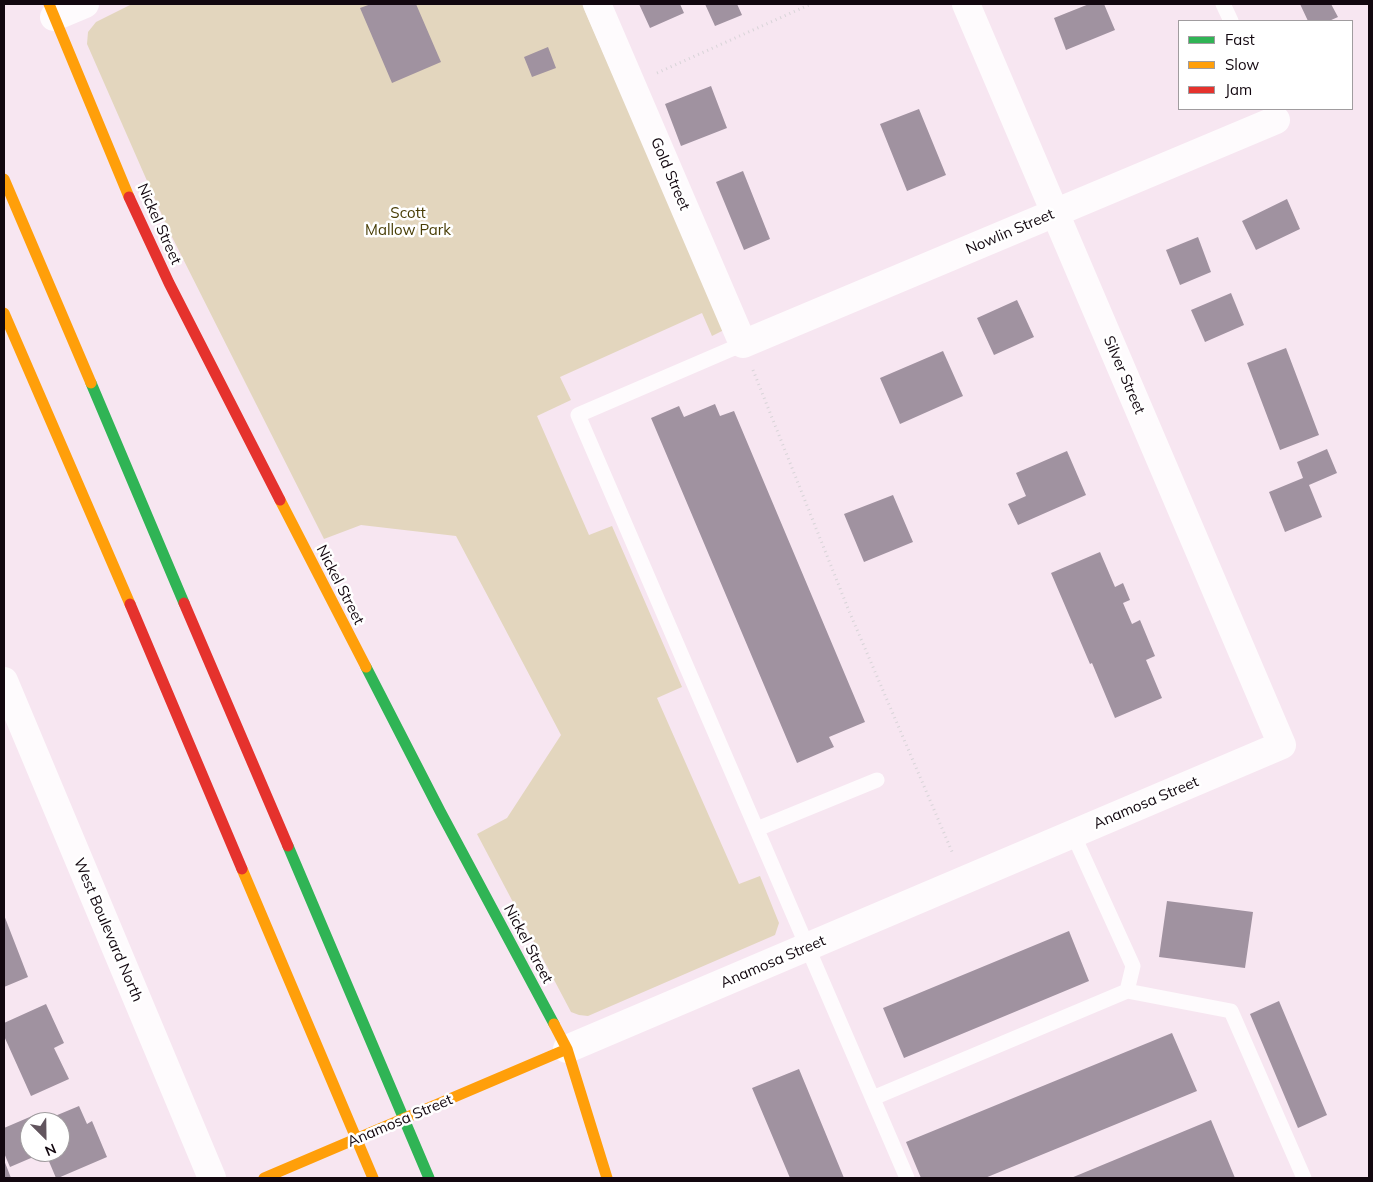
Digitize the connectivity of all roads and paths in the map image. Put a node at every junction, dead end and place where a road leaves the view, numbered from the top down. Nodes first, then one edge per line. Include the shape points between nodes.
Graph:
1 (85, 4) edge
2 (597, 4) edge
3 (811, 4) edge
4 (966, 4) edge
5 (1223, 4) edge
6 (52, 10) edge
7 (1231, 20) edge
8 (632, 84) junction
9 (1274, 114) edge
10 (4, 179) edge
11 (1054, 213) junction
12 (4, 313) edge
13 (743, 344) junction
14 (4, 681) edge
15 (1282, 745) joint
16 (877, 780) dead end
17 (757, 829) junction
18 (1073, 834) junction
19 (964, 880) junction
20 (808, 947) junction
21 (1127, 991) junction
22 (567, 1049) junction
23 (873, 1098) junction
24 (268, 1177) edge
25 (212, 1178) edge
26 (373, 1178) edge
27 (429, 1178) edge
28 (607, 1178) edge
29 (907, 1178) edge
30 (1304, 1178) edge

1 - 6 street
2 - 8 street, Gold Street
3 - 8 path
4 - 11 street, Silver Street
5 - 7 lane
6 - 22 main road, Nickel Street via 132,204 169,283 422,776
8 - 13 street, Gold Street
9 - 11 street, Nowlin Street
10 - 27 main road
11 - 13 street, Nowlin Street
11 - 15 street, Silver Street
12 - 26 main road
13 - 17 lane via 578,415
13 - 19 path via 849,611
14 - 25 street, West Boulevard North
15 - 18 street, Anamosa Street
16 - 17 lane
17 - 20 lane
18 - 19 street, Anamosa Street
18 - 21 lane via 1133,966
19 - 20 street, Anamosa Street
20 - 22 street, Anamosa Street
20 - 23 lane
21 - 23 lane
21 - 30 lane via 1231,1011
22 - 24 main road, Anamosa Street
22 - 28 main road, Nickel Street
23 - 29 lane

